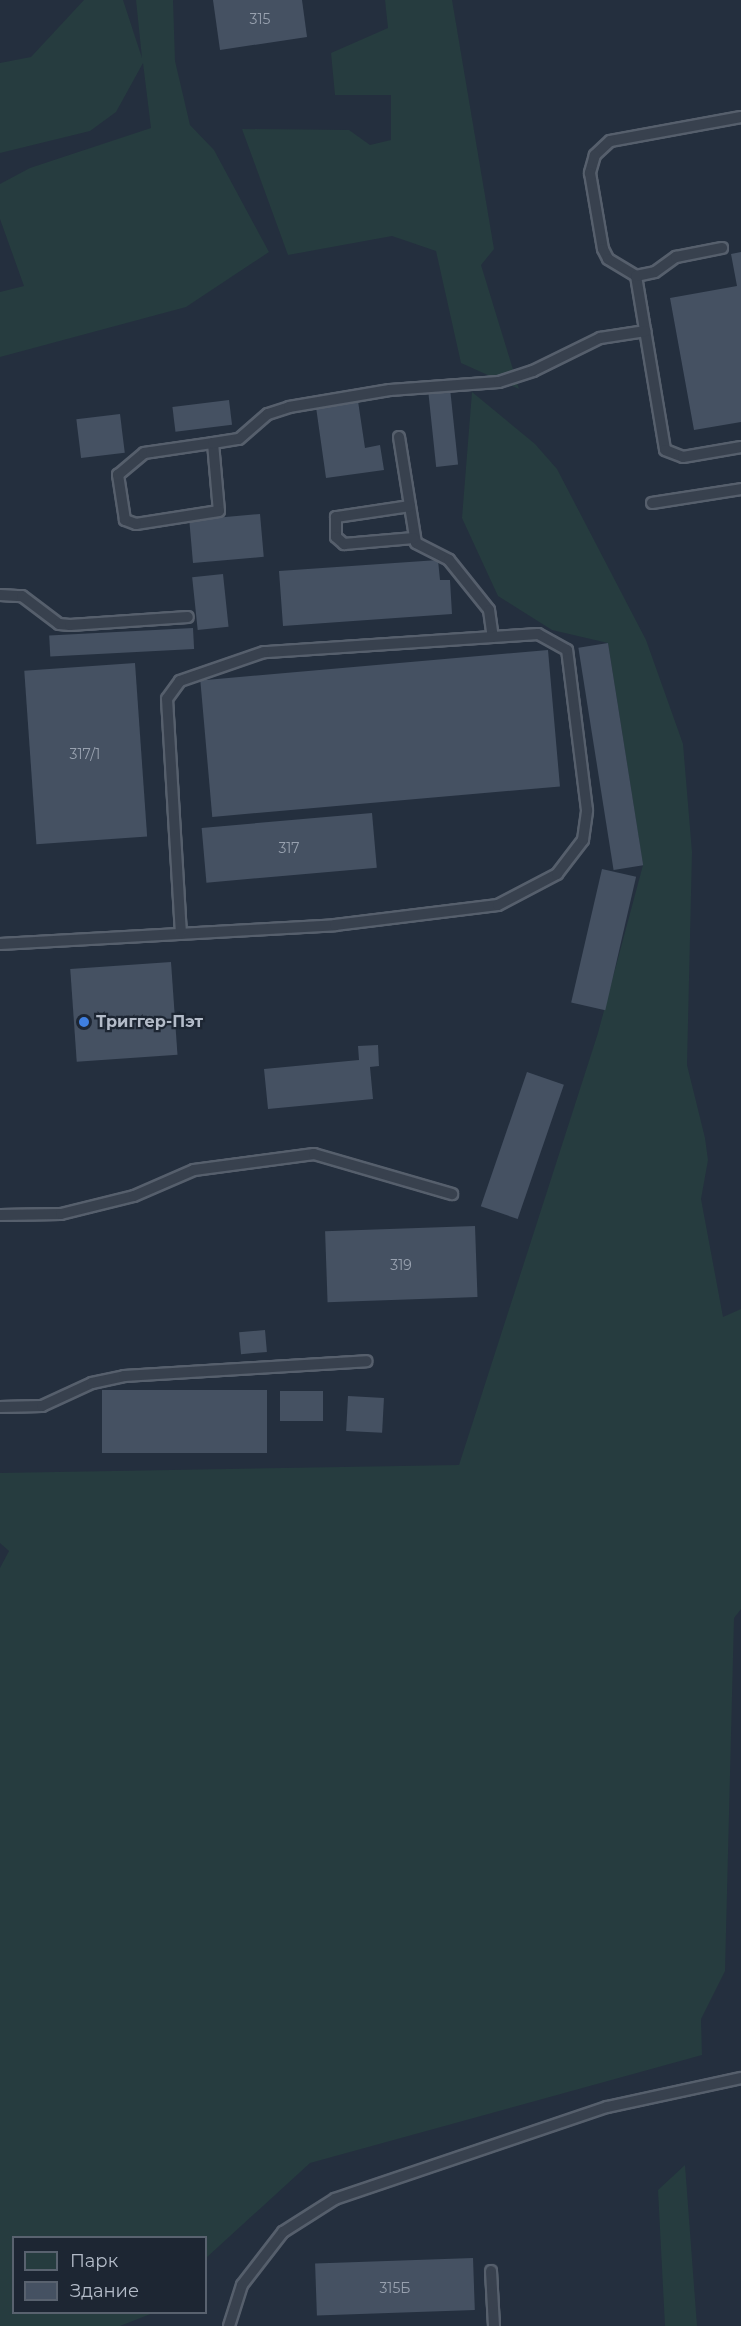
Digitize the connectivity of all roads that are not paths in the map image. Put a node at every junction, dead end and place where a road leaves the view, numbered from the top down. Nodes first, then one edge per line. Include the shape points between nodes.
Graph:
1 (741, 117) edge
2 (722, 248) dead end
3 (636, 276) junction
4 (645, 331) junction
5 (399, 437) dead end
6 (213, 442) junction
7 (741, 447) edge
8 (741, 489) edge
9 (652, 503) dead end
10 (410, 506) junction
11 (414, 538) junction
12 (0, 595) edge
13 (188, 617) dead end
14 (493, 637) junction
15 (181, 933) junction
16 (0, 944) edge
17 (452, 1194) dead end
18 (0, 1215) edge
19 (367, 1361) dead end
20 (0, 1407) edge
21 (741, 2078) edge
22 (491, 2271) dead end
23 (229, 2326) edge
24 (494, 2326) edge

1 - 3 lane via 627,136 610,141 596,155 590,173 603,249 608,259
2 - 3 lane via 676,258 656,272
3 - 4 lane
4 - 6 lane via 600,338 533,371 499,382 390,390 290,407 268,414 239,439
4 - 7 lane via 665,450 683,457
5 - 10 lane
6 - 6 lane via 144,453 123,469 118,482 125,520 136,524 219,511
8 - 9 lane
10 - 11 lane
10 - 11 lane via 336,517 335,531 337,541 344,544
11 - 14 lane via 419,547 449,560 456,568 489,610
12 - 13 lane via 22,596 59,624
14 - 15 lane via 264,652 173,687 167,699
14 - 15 lane via 538,634 567,650 587,810 583,840 557,874 498,905 335,925
15 - 16 lane
17 - 18 lane via 314,1154 194,1170 134,1196 62,1214
19 - 20 lane via 124,1376 92,1383 42,1406
21 - 23 lane via 607,2107 335,2199 283,2232 242,2285
22 - 24 lane

